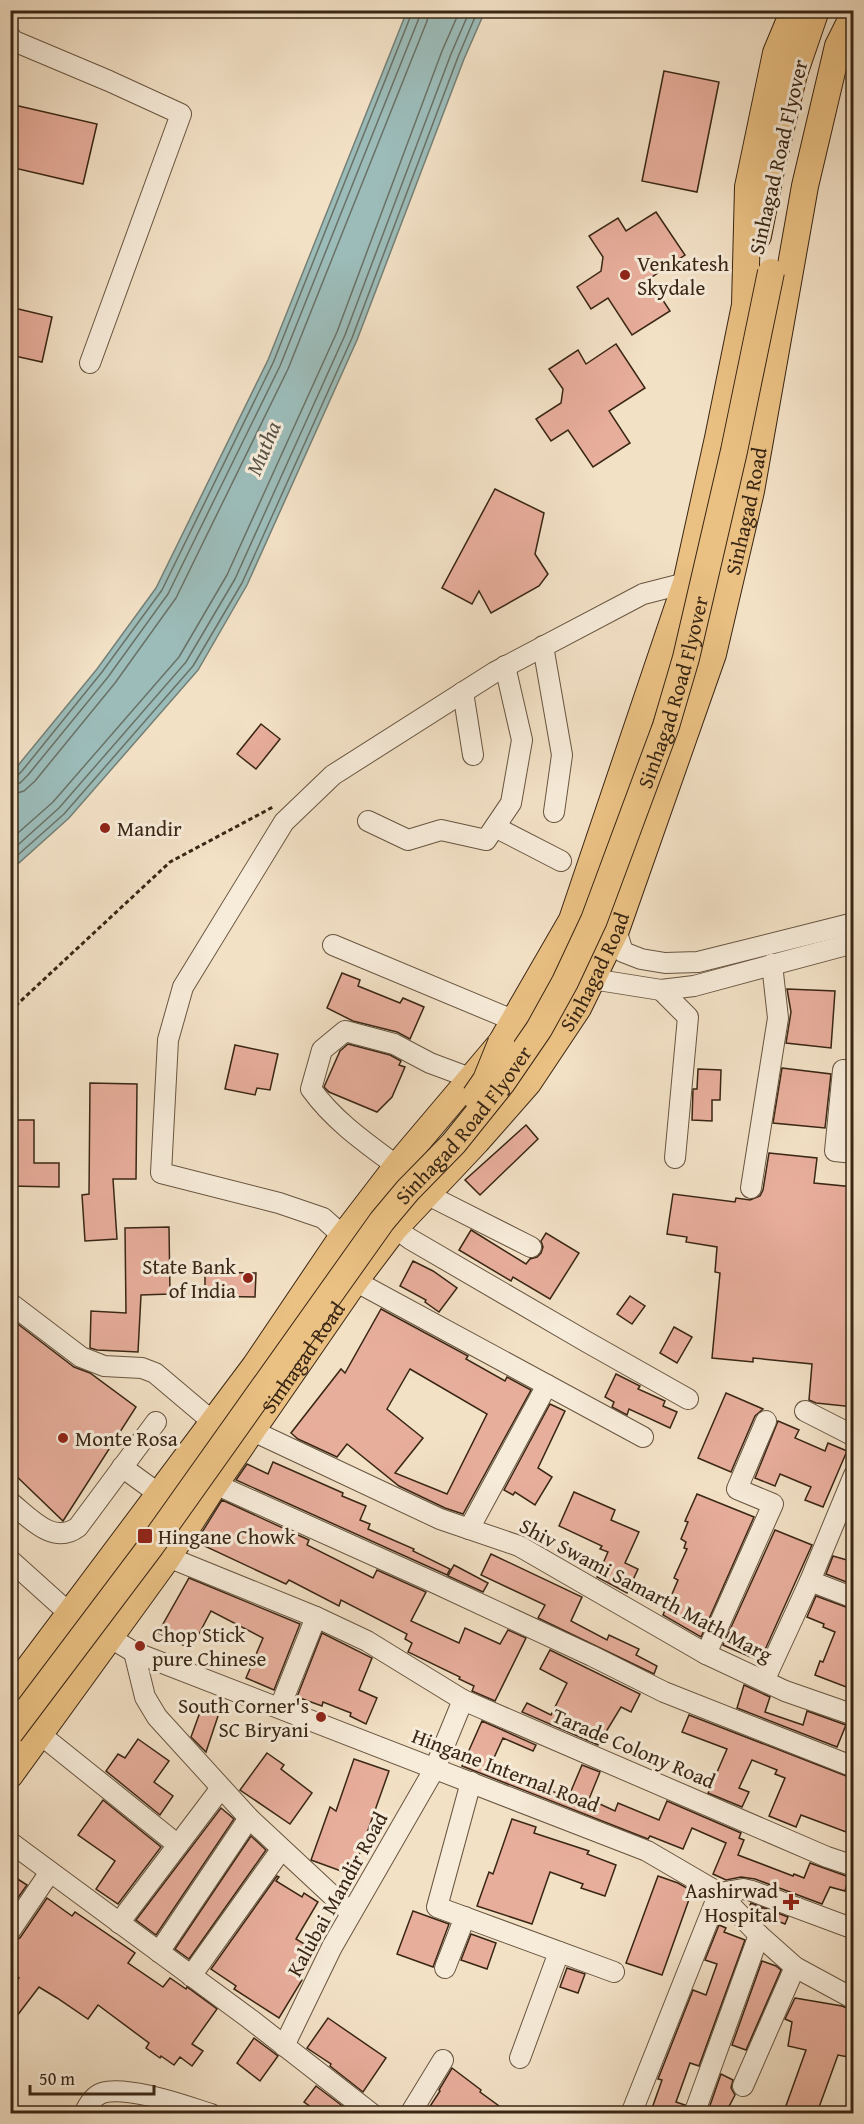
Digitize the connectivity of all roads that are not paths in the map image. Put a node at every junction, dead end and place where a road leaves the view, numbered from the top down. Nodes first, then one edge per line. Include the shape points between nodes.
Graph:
1 (794, 10) edge
2 (816, 10) edge
3 (854, 14) edge
4 (10, 36) edge
5 (805, 186) junction
6 (745, 305) junction
7 (90, 363) dead end
8 (686, 583) junction
9 (543, 646) junction
10 (505, 666) junction
11 (463, 692) junction
12 (473, 755) dead end
13 (554, 812) dead end
14 (368, 821) dead end
15 (495, 827) junction
16 (561, 861) dead end
17 (572, 920) junction
18 (854, 923) edge
19 (616, 930) junction
20 (854, 943) edge
21 (333, 945) dead end
22 (772, 964) junction
23 (592, 979) junction
24 (661, 990) junction
25 (515, 1021) junction
26 (501, 1042) junction
27 (854, 1071) edge
28 (473, 1079) junction
29 (854, 1153) edge
30 (675, 1158) dead end
31 (397, 1166) junction
32 (751, 1188) dead end
33 (426, 1194) junction
34 (395, 1228) junction
35 (344, 1236) junction
36 (531, 1246) dead end
37 (355, 1281) junction
38 (10, 1303) edge
39 (547, 1385) junction
40 (688, 1399) dead end
41 (805, 1411) dead end
42 (766, 1421) dead end
43 (156, 1422) dead end
44 (213, 1422) junction
45 (253, 1431) junction
46 (854, 1436) edge
47 (643, 1437) dead end
48 (122, 1467) junction
49 (854, 1475) edge
50 (215, 1485) junction
51 (159, 1494) junction
52 (10, 1502) edge
53 (469, 1529) junction
54 (168, 1557) junction
55 (10, 1560) edge
56 (810, 1581) junction
57 (854, 1598) edge
58 (70, 1614) junction
59 (316, 1617) junction
60 (110, 1638) junction
61 (134, 1652) junction
62 (706, 1654) junction
63 (764, 1681) junction
64 (10, 1693) edge
65 (463, 1700) junction
66 (280, 1707) junction
67 (10, 1714) edge
68 (854, 1715) edge
69 (10, 1733) edge
70 (41, 1735) junction
71 (854, 1767) edge
72 (435, 1768) junction
73 (10, 1775) edge
74 (471, 1782) junction
75 (221, 1788) junction
76 (249, 1818) junction
77 (10, 1842) edge
78 (178, 1845) junction
79 (281, 1850) junction
80 (854, 1866) edge
81 (50, 1872) junction
82 (719, 1893) junction
83 (351, 1913) junction
84 (465, 1917) junction
85 (119, 1923) junction
86 (854, 1929) edge
87 (10, 1930) edge
88 (759, 1935) junction
89 (159, 1952) junction
90 (559, 1952) junction
91 (795, 1967) junction
92 (445, 1968) dead end
93 (614, 1972) dead end
94 (191, 1976) junction
95 (854, 1999) edge
96 (284, 2046) junction
97 (519, 2058) dead end
98 (443, 2060) dead end
99 (743, 2086) dead end
100 (84, 2114) edge
101 (211, 2114) edge
102 (372, 2114) edge
103 (410, 2114) edge
104 (631, 2114) edge
105 (694, 2114) edge

1 - 6 main road, Sinhagad Road via 777,53 748,187
2 - 6 main road, Sinhagad Road Flyover via 794,74
3 - 5 main road, Sinhagad Road via 838,46
4 - 7 street via 14,42 181,114
5 - 19 main road, Sinhagad Road via 751,491 713,654
5 - 69 main road, Sinhagad Road Flyover, bridge via 787,223 771,272 734,451 686,658 666,726 594,920 566,982 502,1083 454,1143 382,1221 151,1546
6 - 8 main road, Sinhagad Road
8 - 9 street via 643,594
8 - 17 main road, Sinhagad Road
9 - 10 street
9 - 13 street via 562,755
10 - 11 street
10 - 15 street via 522,740 511,804
11 - 12 street
11 - 35 street via 333,775 284,822 183,987 168,1040 161,1173 323,1218
14 - 15 street via 408,840 441,830 486,840
15 - 16 street
17 - 23 street via 578,959
17 - 25 main road, Sinhagad Road
18 - 19 street via 698,962 665,963 622,952
19 - 23 main road, Sinhagad Road
20 - 22 street
21 - 25 street
22 - 24 street via 694,986
22 - 32 street via 778,1018
23 - 24 street
23 - 33 main road, Sinhagad Road via 578,1008 528,1083
24 - 30 street via 688,1017
25 - 26 main road, Sinhagad Road
26 - 28 main road, Sinhagad Road
26 - 67 main road, Sinhagad Road Flyover, bridge via 486,1080 469,1105 351,1243 270,1360
27 - 29 street via 843,1070 835,1151
28 - 31 main road, Sinhagad Road
28 - 31 street via 394,1044 345,1031 322,1050 311,1089 347,1128
31 - 35 main road, Sinhagad Road
33 - 34 main road, Sinhagad Road
33 - 36 street
34 - 37 main road, Sinhagad Road
34 - 40 street
35 - 44 main road, Sinhagad Road
37 - 39 street
37 - 45 main road, Sinhagad Road
38 - 44 street via 81,1357 104,1366 142,1368 155,1373
39 - 47 street
39 - 53 street
41 - 46 street
42 - 62 street via 737,1490 773,1504
43 - 48 street
44 - 51 main road, Sinhagad Road
45 - 50 main road, Sinhagad Road
45 - 53 street, Shiv Swami Samarth Math Marg
48 - 51 street
48 - 52 street via 72,1531 53,1533 43,1529
49 - 56 street
50 - 54 main road, Sinhagad Road
50 - 71 street via 664,1692
51 - 58 main road, Sinhagad Road
53 - 62 street, Shiv Swami Samarth Math Marg via 519,1546
54 - 59 street, Tarade Colony Road
54 - 60 main road, Sinhagad Road
55 - 58 street, Hingane Internal Road
56 - 57 street
56 - 63 street
58 - 60 street, Hingane Internal Road
58 - 64 main road, Sinhagad Road
59 - 65 street, Tarade Colony Road via 367,1641
59 - 66 street
60 - 61 street, Hingane Internal Road
60 - 70 main road, Sinhagad Road
61 - 66 street, Hingane Internal Road
61 - 75 street via 145,1696 157,1717
62 - 63 street, Shiv Swami Samarth Math Marg
63 - 68 street, Shiv Swami Samarth Math Marg
65 - 72 street
65 - 80 street, Tarade Colony Road
66 - 72 street, Hingane Internal Road
70 - 73 main road, Sinhagad Road
70 - 78 street
72 - 74 street, Hingane Internal Road
72 - 83 street, Kalubai Mandir Road
74 - 82 street, Hingane Internal Road via 647,1851
74 - 84 street via 437,1907
75 - 76 street
75 - 78 street
76 - 79 street
76 - 89 street
77 - 81 street
78 - 85 street
79 - 83 street
79 - 94 street
81 - 85 street
81 - 87 street
82 - 86 street via 752,1891
82 - 88 street, Hingane Internal Road
82 - 104 street
83 - 96 street, Kalubai Mandir Road
84 - 90 street
84 - 92 street
85 - 89 street
88 - 91 street, Hingane Internal Road
88 - 105 street
89 - 94 street
90 - 93 street
90 - 97 street
91 - 95 street, Hingane Internal Road
91 - 99 street
94 - 96 street
96 - 102 street
98 - 103 street
100 - 101 street via 100,2093 124,2091

